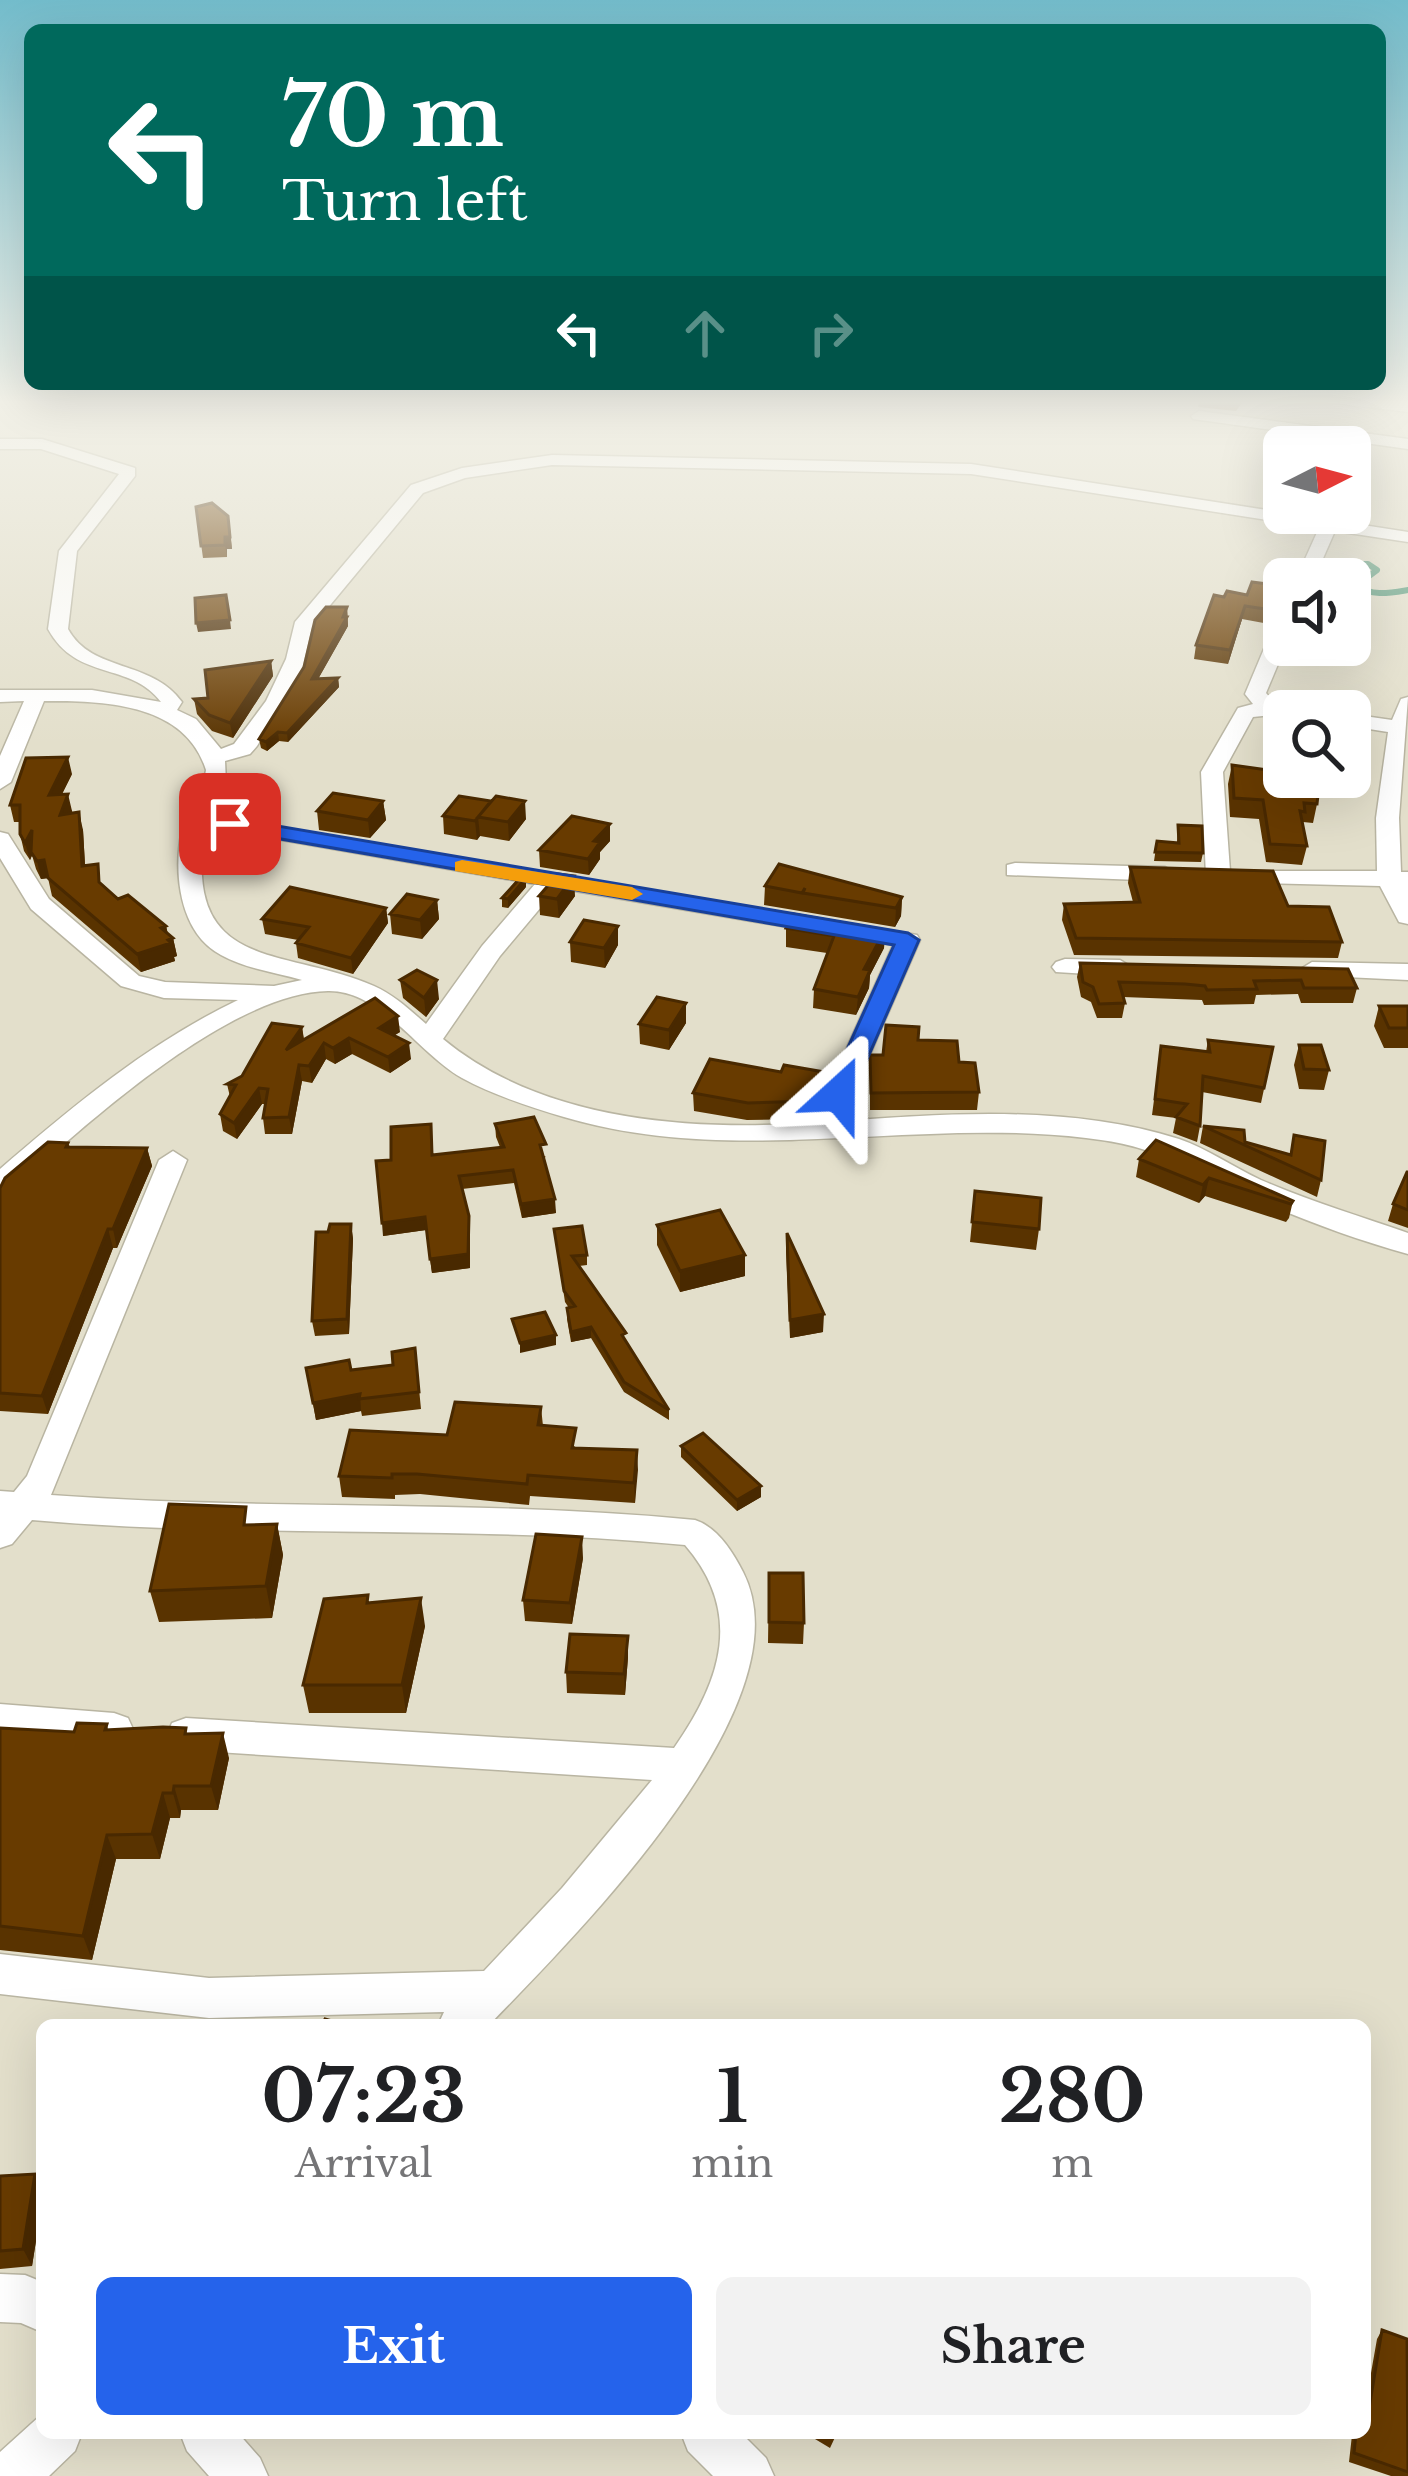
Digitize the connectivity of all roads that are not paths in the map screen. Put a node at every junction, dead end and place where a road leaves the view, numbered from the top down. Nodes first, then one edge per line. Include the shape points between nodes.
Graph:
1 (96, 515) edge
2 (393, 515) edge
3 (1371, 530) edge
4 (1408, 537) edge
5 (1267, 666) edge
6 (37, 694) junction
7 (0, 696) edge
8 (1263, 701) edge
9 (1408, 703) edge
10 (1263, 707) edge
11 (165, 712) junction
12 (1371, 723) edge
13 (1403, 728) edge
14 (214, 758) junction
15 (0, 782) edge
16 (195, 822) junction
17 (0, 839) edge
18 (1016, 869) dead end
19 (1218, 875) junction
20 (1399, 879) edge
21 (551, 880) junction
22 (1408, 917) edge
23 (1065, 967) dead end
24 (1156, 968) edge
25 (1294, 970) edge
26 (1408, 972) edge
27 (324, 983) junction
28 (270, 993) junction
29 (430, 1037) junction
30 (822, 1133) junction
31 (173, 1160) dead end
32 (0, 1185) edge
33 (1408, 1244) edge
34 (13, 1505) edge
35 (0, 1534) edge
36 (0, 1720) edge
37 (683, 1765) junction
38 (0, 1974) edge
39 (494, 1991) junction
40 (466, 2019) edge
41 (0, 2298) edge
42 (36, 2305) edge
43 (51, 2439) edge
44 (210, 2439) edge
45 (712, 2439) edge
46 (12, 2476) edge
47 (242, 2476) edge
48 (748, 2476) edge

1 - 11 street via 68,551 58,629 78,656 169,694
2 - 14 street via 302,626 289,683 249,741
3 - 4 street
5 - 8 street via 1255,694
6 - 7 street
6 - 11 street via 95,696
6 - 15 street
9 - 13 street
10 - 19 street via 1245,712 1212,772
11 - 14 street via 196,729
12 - 13 street
13 - 20 street via 1389,821
14 - 16 street via 217,777
16 - 21 street
16 - 27 street via 194,896 206,930 236,952
17 - 28 street via 40,904 130,981 164,990
18 - 19 street
19 - 20 street
20 - 22 street
21 - 29 street
21 - 30 street via 908,940
23 - 24 street
25 - 26 street
27 - 28 street
27 - 29 street via 361,988
28 - 32 street via 159,1060
29 - 30 street via 467,1070 615,1123 732,1137
30 - 33 street via 983,1122 1139,1138
31 - 34 street via 59,1444
34 - 35 street
34 - 37 street via 695,1532 728,1568 737,1656 723,1706
36 - 37 street
37 - 39 street
38 - 39 street via 209,1998
39 - 40 street
41 - 42 street
43 - 46 street
44 - 47 street
45 - 48 street

